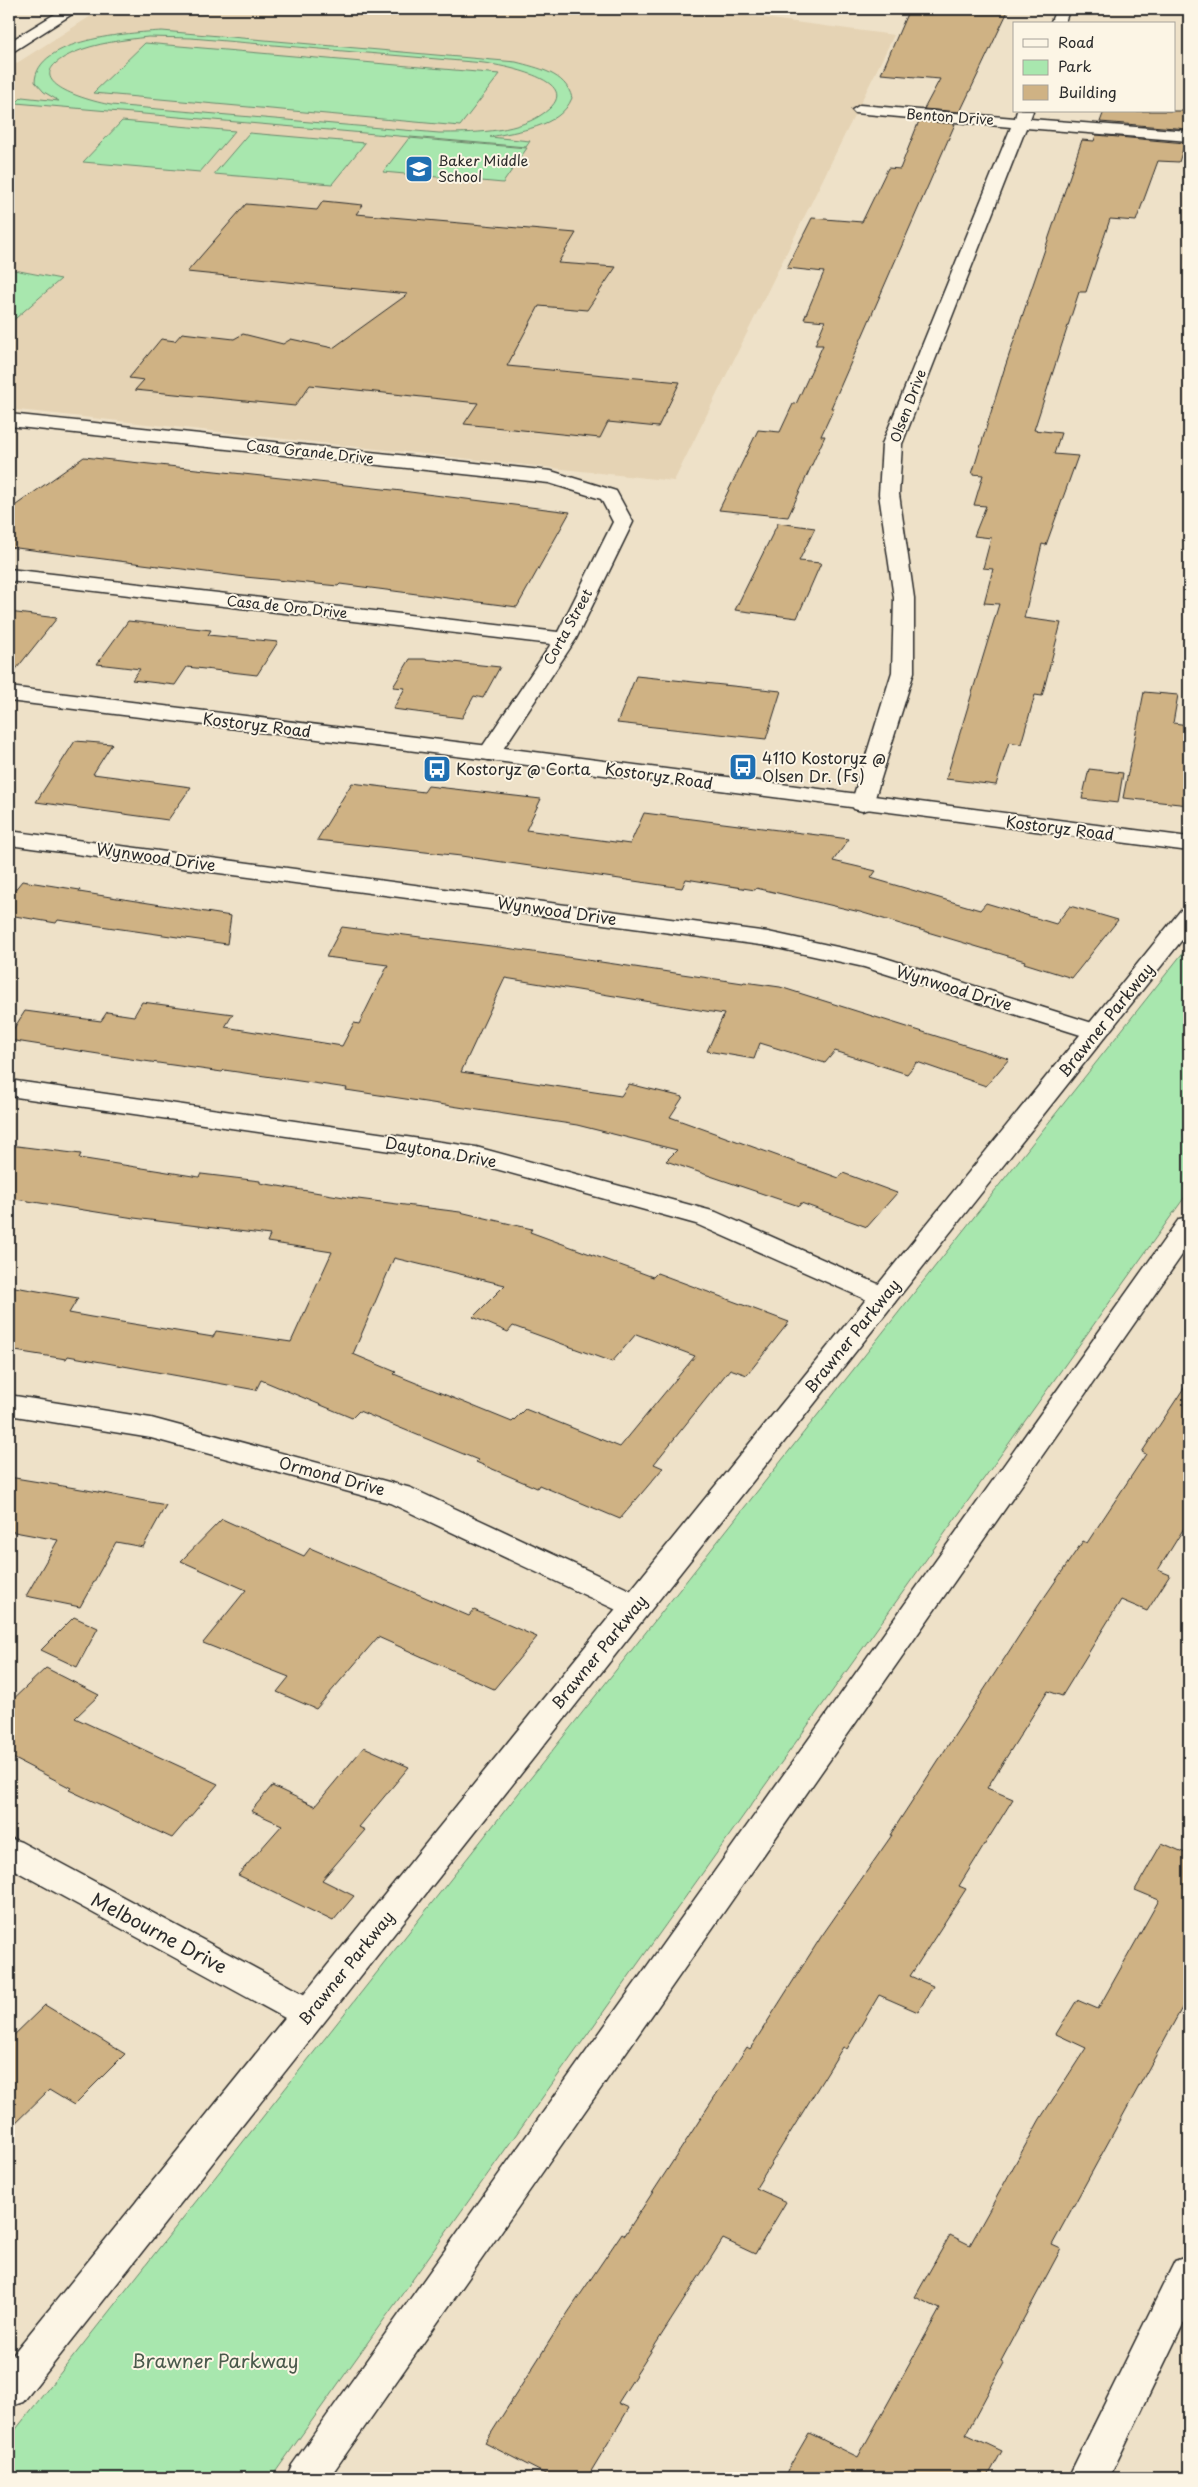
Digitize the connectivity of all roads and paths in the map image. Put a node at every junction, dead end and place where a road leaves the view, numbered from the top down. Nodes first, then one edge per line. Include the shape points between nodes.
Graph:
1 (73, 9) edge
2 (1063, 9) edge
3 (1058, 22) edge
4 (9, 48) edge
5 (860, 110) dead end
6 (1023, 117) edge
7 (1189, 136) edge
8 (9, 420) edge
9 (609, 496) joint
10 (9, 576) edge
11 (565, 639) junction
12 (9, 694) edge
13 (489, 753) junction
14 (862, 804) junction
15 (9, 838) edge
16 (1189, 844) edge
17 (1189, 915) edge
18 (1096, 1032) junction
19 (9, 1088) edge
20 (1189, 1225) edge
21 (884, 1297) junction
22 (9, 1405) edge
23 (636, 1606) junction
24 (9, 1851) edge
25 (309, 2014) junction
26 (1189, 2273) edge
27 (9, 2389) edge
28 (306, 2478) edge
29 (1088, 2478) edge

1 - 4 street
2 - 3 street
5 - 6 street, Benton Drive
6 - 7 street, Benton Drive
6 - 14 street, Olsen Drive via 892,444 889,494 904,598 903,672
8 - 9 street, Casa Grande Drive via 551,477
9 - 11 street, Corta Street via 623,522
10 - 11 street, Casa de Oro Drive
11 - 13 street, Corta Street
12 - 13 street, Kostoryz Road
13 - 14 street, Kostoryz Road
14 - 16 street, Kostoryz Road
15 - 18 street, Wynwood Drive via 768,939 870,961
17 - 18 street, Brawner Parkway
18 - 21 street, Brawner Parkway
19 - 21 street, Daytona Drive via 476,1155 706,1218
20 - 28 street
21 - 23 street, Brawner Parkway
22 - 23 street, Ormond Drive via 151,1428 400,1495
23 - 25 street, Brawner Parkway
24 - 25 street, Melbourne Drive
25 - 27 street, Brawner Parkway
26 - 29 street

